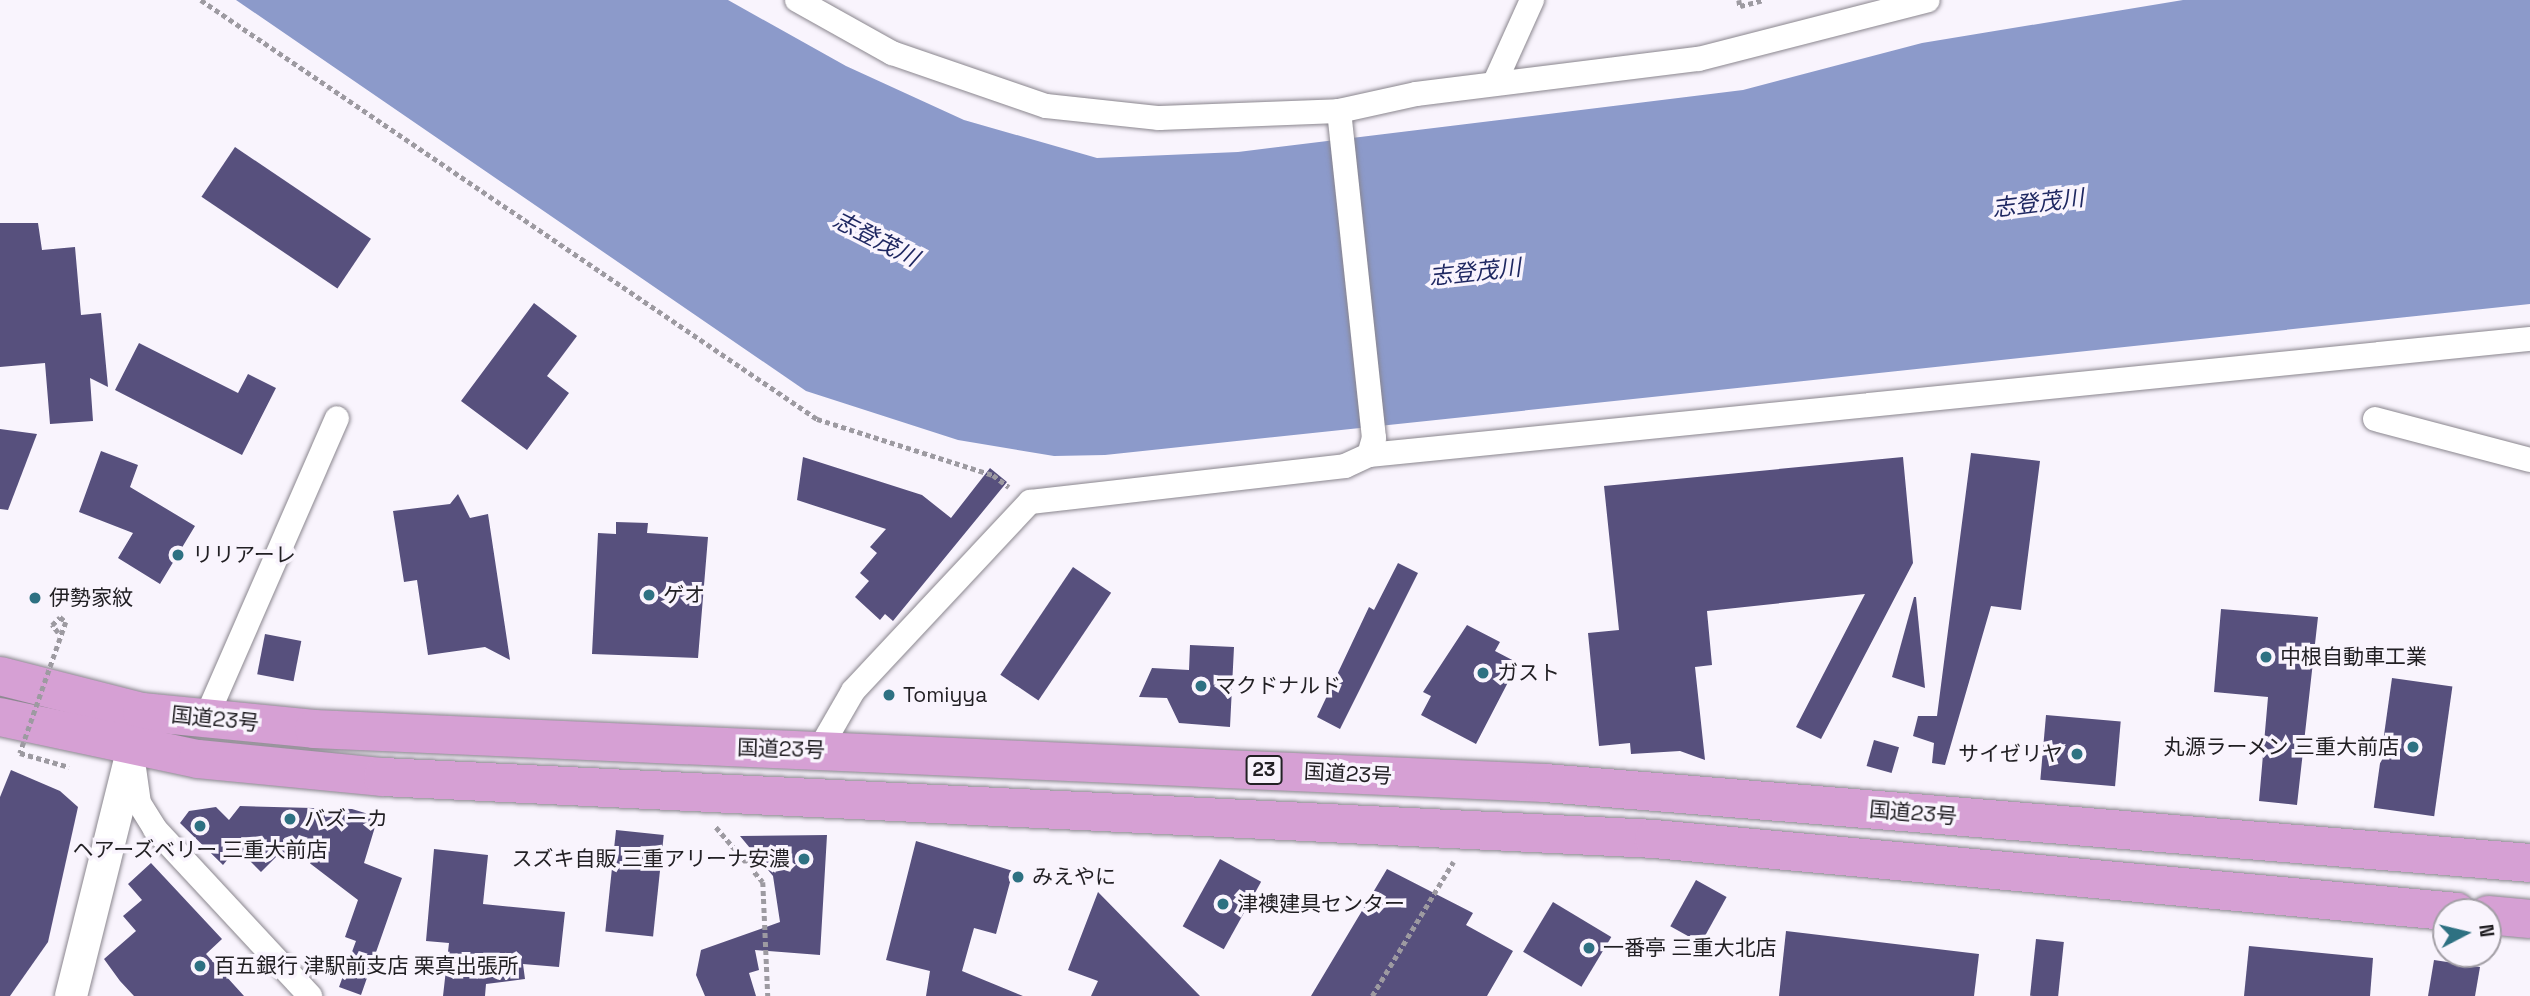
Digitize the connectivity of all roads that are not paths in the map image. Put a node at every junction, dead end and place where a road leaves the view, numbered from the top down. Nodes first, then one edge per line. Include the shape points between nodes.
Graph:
1 (796, 0) edge
2 (1532, 0) edge
3 (1928, 0) edge
4 (1495, 82) junction
5 (1340, 117) junction
6 (2530, 338) edge
7 (337, 418) dead end
8 (2375, 419) dead end
9 (1371, 447) junction
10 (2530, 460) edge
11 (0, 676) edge
12 (142, 712) junction
13 (0, 717) edge
14 (206, 718) junction
15 (131, 748) junction
16 (819, 750) junction
17 (2530, 863) edge
18 (2432, 910) edge
19 (2502, 916) edge
20 (2530, 919) edge
21 (71, 996) edge
22 (310, 996) edge

1 - 5 street via 892,52 1046,106 1146,118
2 - 4 street
3 - 4 street via 1699,59
4 - 5 street
5 - 9 street
6 - 9 street
7 - 14 street
8 - 10 street
9 - 16 street via 1345,466 1030,502 853,691
11 - 12 highway, 国道23号 / 23
12 - 14 highway, 国道23号 / 23
12 - 15 street
13 - 15 highway, 国道23号
14 - 16 highway, 国道23号 / 23 via 413,735
15 - 18 highway, 国道23号 via 397,778 1654,839
15 - 21 street
15 - 22 street via 139,803 155,829
16 - 17 highway, 国道23号 / 23 via 1545,783
19 - 20 highway

